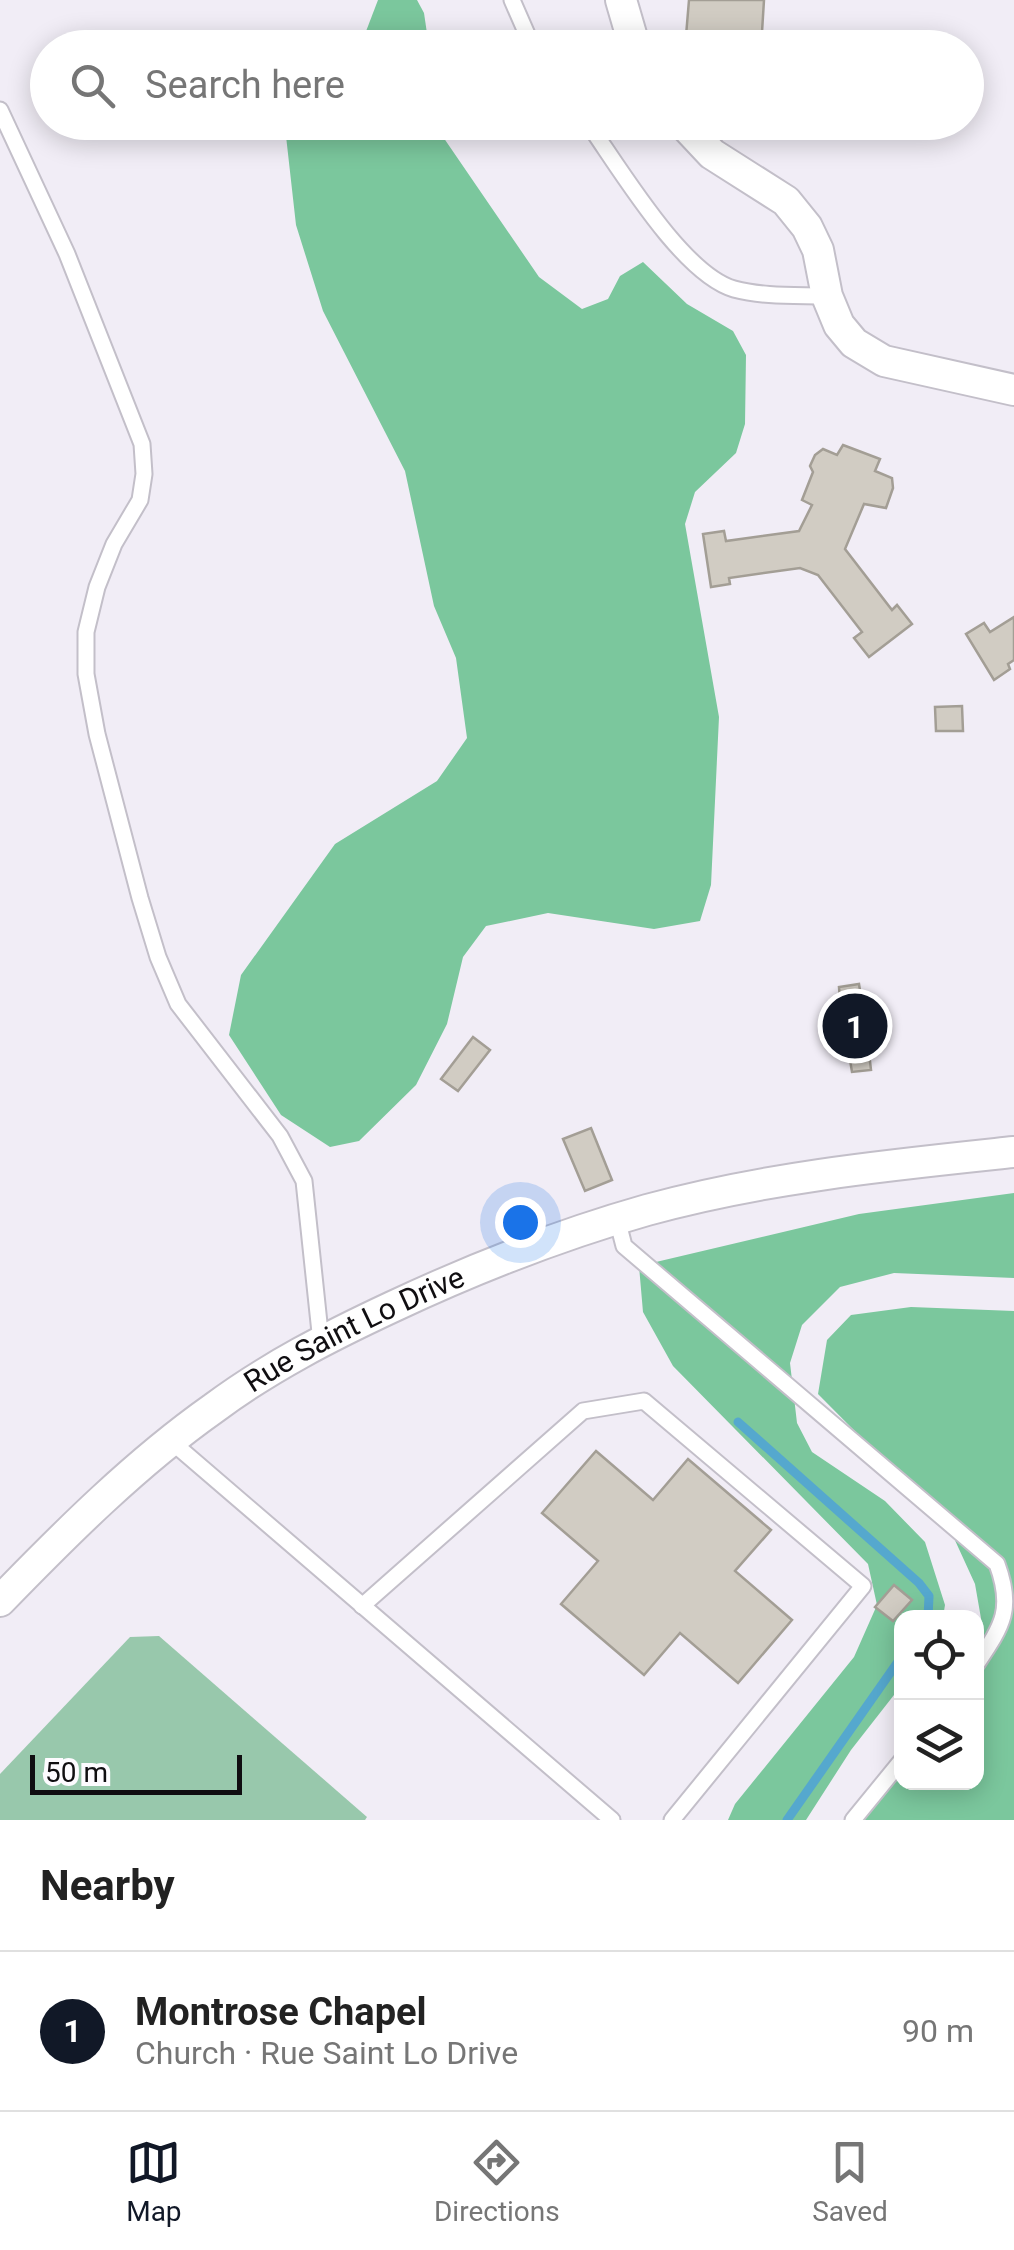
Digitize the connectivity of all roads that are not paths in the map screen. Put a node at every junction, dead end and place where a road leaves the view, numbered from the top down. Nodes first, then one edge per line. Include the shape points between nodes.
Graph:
1 (512, 0) edge
2 (620, 0) edge
3 (525, 30) edge
4 (629, 30) edge
5 (0, 110) edge
6 (600, 140) edge
7 (699, 140) edge
8 (826, 296) junction
9 (1014, 390) edge
10 (1014, 1152) edge
11 (617, 1219) junction
12 (322, 1342) junction
13 (172, 1442) junction
14 (0, 1601) edge
15 (362, 1606) junction
16 (984, 1653) edge
17 (894, 1770) edge
18 (612, 1820) edge
19 (672, 1820) edge
20 (853, 1820) edge

1 - 3 lane
2 - 4 street
5 - 12 lane via 67,254 142,444 140,500 96,587 86,632 96,734 140,898 178,1004 280,1136 304,1181
6 - 8 lane via 698,268 730,288
7 - 8 street via 786,200 818,250
8 - 9 street via 854,343 884,360
10 - 11 street, Rue Saint Lo Drive via 821,1174
11 - 12 street, Rue Saint Lo Drive via 458,1276
11 - 16 lane via 624,1246 997,1564 1010,1605
12 - 13 street, Rue Saint Lo Drive via 253,1381
13 - 14 street, Rue Saint Lo Drive
13 - 15 lane
15 - 18 lane
15 - 19 lane via 583,1412 644,1402 864,1586
17 - 20 lane

